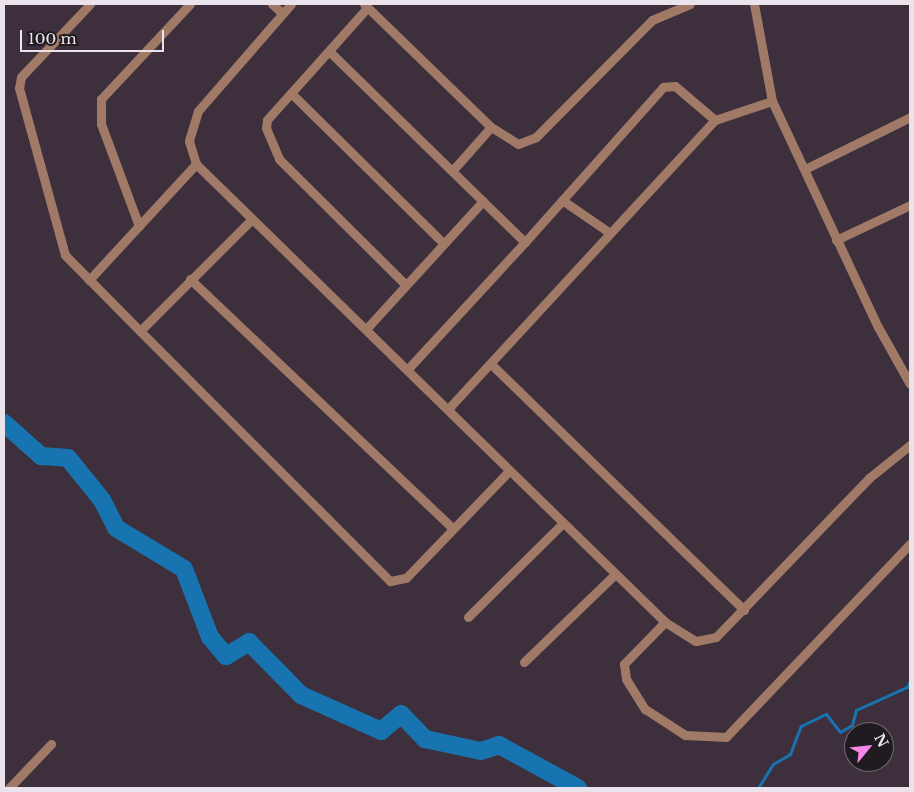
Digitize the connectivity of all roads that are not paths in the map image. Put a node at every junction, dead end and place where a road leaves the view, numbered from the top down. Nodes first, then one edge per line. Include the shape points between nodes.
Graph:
1 (90, 4) edge
2 (190, 4) edge
3 (272, 4) edge
4 (291, 4) edge
5 (690, 4) edge
6 (754, 4) edge
7 (365, 6) edge
8 (282, 13) junction
9 (331, 53) junction
10 (291, 93) junction
11 (772, 101) junction
12 (910, 117) edge
13 (715, 120) junction
14 (492, 128) junction
15 (196, 164) junction
16 (805, 169) junction
17 (453, 170) junction
18 (562, 200) junction
19 (483, 201) junction
20 (910, 205) edge
21 (252, 219) junction
22 (139, 226) junction
23 (610, 233) junction
24 (836, 240) junction
25 (442, 241) junction
26 (525, 242) junction
27 (190, 279) junction
28 (89, 280) junction
29 (405, 284) junction
30 (367, 328) junction
31 (140, 331) junction
32 (491, 364) junction
33 (408, 369) junction
34 (910, 384) edge
35 (448, 409) junction
36 (910, 445) edge
37 (508, 472) junction
38 (562, 524) junction
39 (452, 528) junction
40 (910, 544) edge
41 (614, 575) junction
42 (744, 610) junction
43 (468, 617) dead end
44 (664, 622) junction
45 (524, 662) dead end
46 (51, 744) dead end
47 (9, 788) edge

1 - 28 street via 19,81 65,255
2 - 22 street via 101,99 100,124
3 - 8 street
4 - 8 street
5 - 14 street via 652,20 536,137 518,144
6 - 11 street
7 - 9 street
7 - 14 street
8 - 15 street via 198,111 189,141
9 - 10 street
9 - 17 street
10 - 25 street
10 - 29 street via 267,120 266,128 279,160
11 - 13 street
11 - 16 street
12 - 16 street
13 - 18 street via 675,86 663,87
13 - 23 street
14 - 17 street
15 - 21 street
15 - 22 street
16 - 24 street
17 - 19 street
18 - 23 street
18 - 26 street
19 - 25 street
19 - 26 street
20 - 24 street
21 - 27 street
21 - 30 street
22 - 28 street
23 - 32 street
24 - 34 street
25 - 29 street
26 - 33 street
27 - 31 street
27 - 39 street
28 - 31 street
29 - 30 street
30 - 33 street
31 - 39 street via 390,581 406,578
32 - 35 street
32 - 42 street
33 - 35 street
35 - 37 street
36 - 42 street via 869,478
37 - 38 street
37 - 39 street
38 - 41 street
38 - 43 street
40 - 44 street via 726,738 685,735 645,709 626,679 624,664
41 - 44 street
41 - 45 street
42 - 44 street via 706,641 696,641
46 - 47 street

